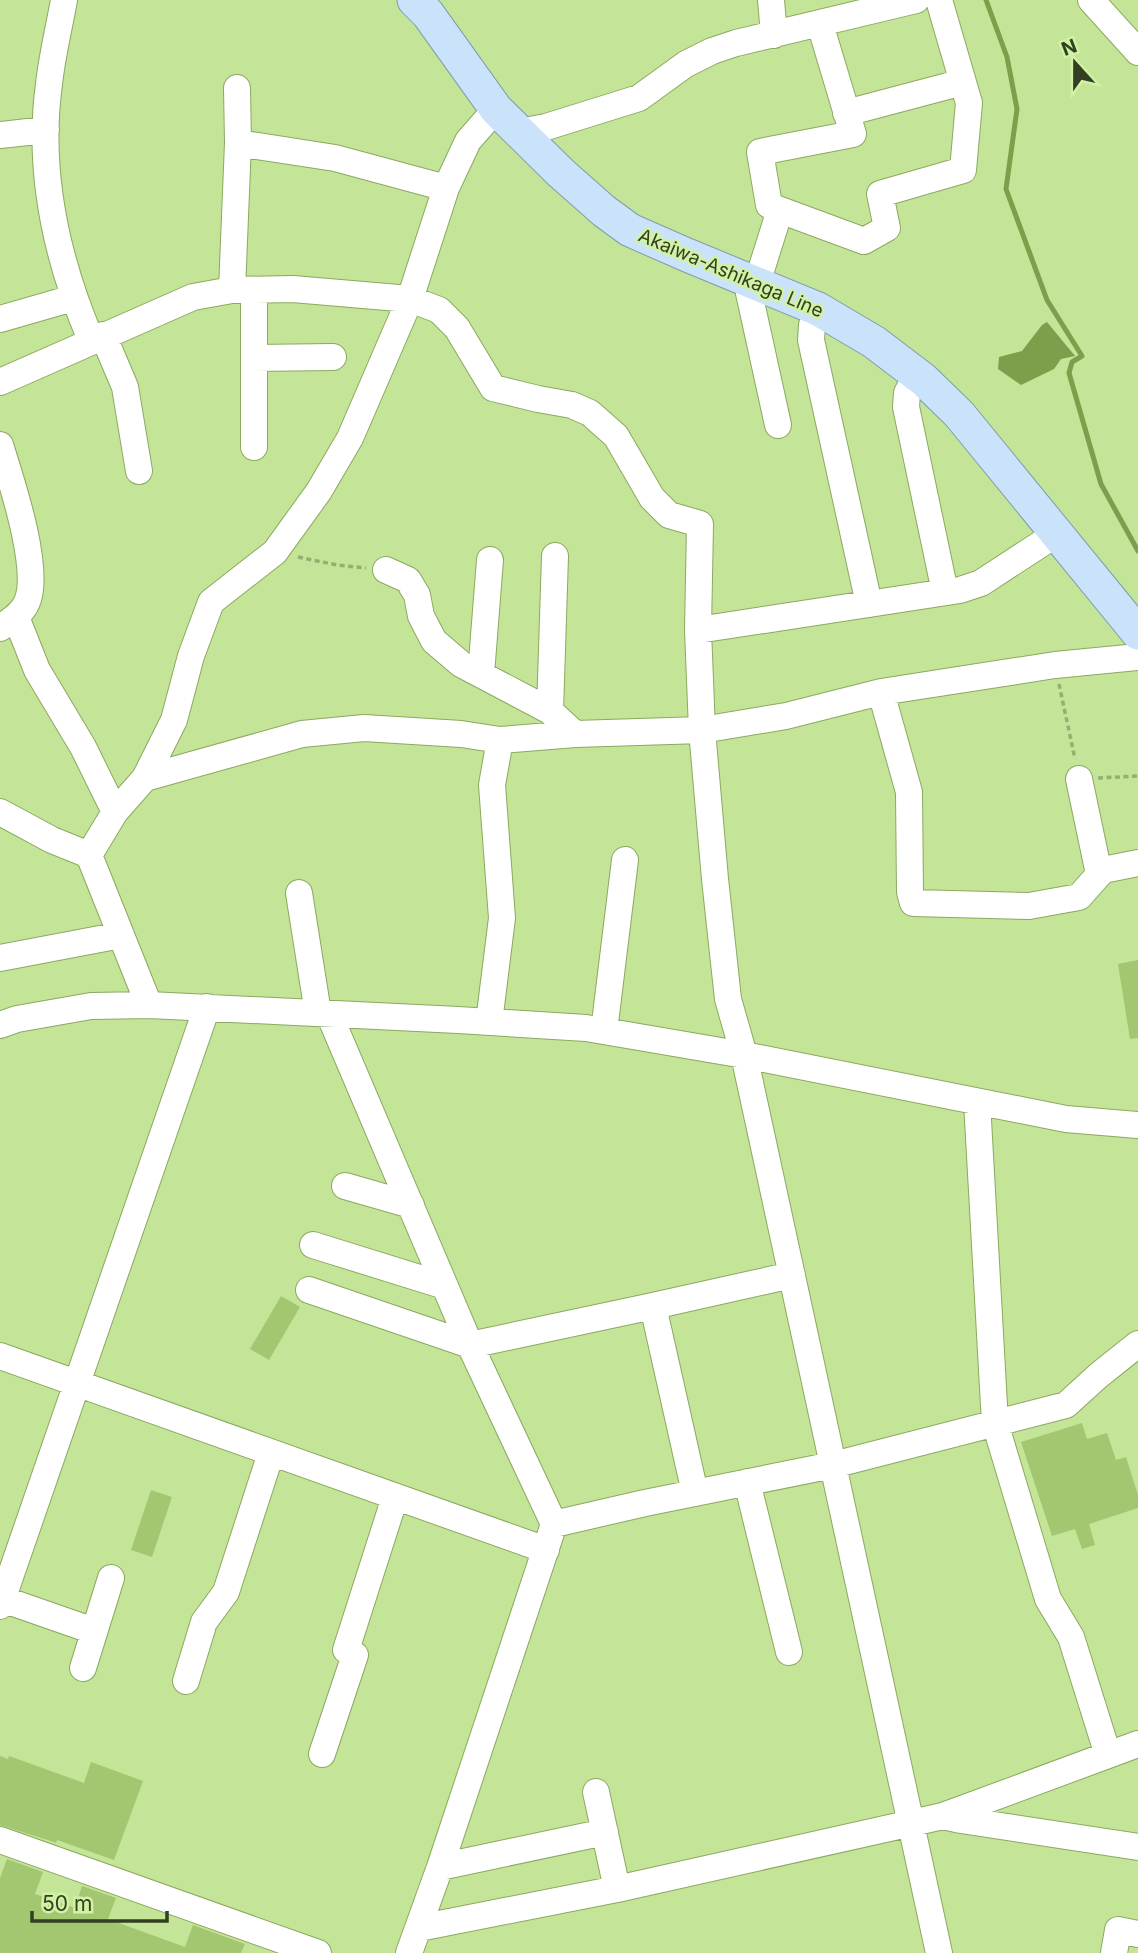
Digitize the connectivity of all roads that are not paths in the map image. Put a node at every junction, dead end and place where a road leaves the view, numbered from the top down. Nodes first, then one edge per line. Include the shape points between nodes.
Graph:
1 (64, 0) edge
2 (414, 0) edge
3 (771, 0) edge
4 (916, 0) edge
5 (939, 0) edge
6 (1091, 0) edge
7 (820, 24) junction
8 (774, 35) junction
9 (1138, 52) edge
10 (963, 82) junction
11 (237, 88) dead end
12 (496, 108) junction
13 (846, 113) junction
14 (46, 130) junction
15 (519, 132) junction
16 (0, 135) edge
17 (239, 143) junction
18 (446, 188) junction
19 (780, 210) junction
20 (757, 283) junction
21 (243, 290) junction
22 (73, 298) junction
23 (410, 299) junction
24 (818, 309) junction
25 (0, 319) edge
26 (97, 338) junction
27 (333, 357) dead end
28 (254, 358) junction
29 (917, 374) junction
30 (0, 382) edge
31 (778, 425) dead end
32 (0, 445) edge
33 (254, 447) dead end
34 (139, 471) dead end
35 (8, 502) edge
36 (1056, 534) junction
37 (555, 556) dead end
38 (490, 560) dead end
39 (386, 570) road end
40 (945, 592) junction
41 (869, 604) junction
42 (1132, 615) edge
43 (8, 623) edge
44 (698, 630) junction
45 (1138, 657) edge
46 (481, 674) junction
47 (881, 692) junction
48 (550, 711) junction
49 (702, 730) junction
50 (575, 734) junction
51 (500, 740) junction
52 (145, 778) junction
53 (1079, 779) road end
54 (0, 812) edge
55 (115, 812) junction
56 (89, 855) junction
57 (625, 860) dead end
58 (1138, 863) edge
59 (1099, 874) junction
60 (299, 893) dead end
61 (121, 934) junction
62 (0, 958) edge
63 (149, 1004) junction
64 (206, 1007) junction
65 (323, 1014) junction
66 (489, 1022) junction
67 (0, 1025) edge
68 (604, 1031) junction
69 (744, 1055) junction
70 (977, 1102) junction
71 (1138, 1125) edge
72 (345, 1186) dead end
73 (411, 1205) junction
74 (313, 1245) dead end
75 (792, 1275) junction
76 (445, 1286) junction
77 (309, 1290) dead end
78 (653, 1306) junction
79 (1138, 1344) edge
80 (470, 1345) junction
81 (0, 1356) edge
82 (77, 1384) junction
83 (995, 1423) junction
84 (271, 1453) junction
85 (833, 1465) junction
86 (747, 1482) junction
87 (695, 1493) junction
88 (395, 1497) junction
89 (554, 1524) junction
90 (547, 1550) junction
91 (111, 1578) dead end
92 (1, 1603) edge
93 (94, 1631) junction
94 (789, 1652) dead end
95 (83, 1668) dead end
96 (185, 1682) dead end
97 (1138, 1744) edge
98 (322, 1754) dead end
99 (1108, 1755) junction
100 (596, 1792) dead end
101 (943, 1816) junction
102 (911, 1822) junction
103 (605, 1832) junction
104 (0, 1840) edge
105 (1138, 1847) edge
106 (440, 1867) junction
107 (617, 1889) junction
108 (419, 1928) junction
109 (1138, 1934) edge
110 (318, 1953) edge
111 (409, 1953) edge
112 (939, 1953) edge
113 (1114, 1953) edge

1 - 14 street via 48,85
2 - 12 main road, Akaiwa-Ashikaga Line
3 - 8 street
4 - 7 street
5 - 10 street
6 - 9 street
7 - 8 street
7 - 13 street
8 - 15 street via 712,51 639,98
10 - 13 street
10 - 19 street via 969,103 962,170 880,194 887,228 864,241
11 - 17 street
12 - 15 main road, Akaiwa-Ashikaga Line
12 - 18 street via 467,141
13 - 19 street via 853,134 760,152 769,205
14 - 16 street
14 - 22 street via 51,209
15 - 20 main road, Akaiwa-Ashikaga Line via 630,230
17 - 18 street via 335,158
17 - 21 street
18 - 23 street
19 - 20 street
20 - 24 main road, Akaiwa-Ashikaga Line
20 - 31 street via 749,293
21 - 23 street via 293,289
21 - 26 street via 193,297
21 - 28 street
22 - 25 street
22 - 26 street
23 - 44 street via 439,310 457,328 494,388 590,413 616,436 652,498 669,515 700,524
23 - 52 street via 350,438 319,491 275,552 211,602 174,720
24 - 29 main road, Akaiwa-Ashikaga Line
24 - 41 street via 811,340
26 - 30 street
26 - 34 street via 125,387
27 - 28 street
28 - 33 street
29 - 36 main road, Akaiwa-Ashikaga Line via 959,414
29 - 40 street via 906,407
32 - 35 street
35 - 43 street via 22,516 31,580 27,601
36 - 40 street via 981,583
36 - 42 main road, Akaiwa-Ashikaga Line
37 - 48 street
38 - 46 street
39 - 46 street via 408,580 434,641
40 - 41 street
41 - 44 street
43 - 55 street via 83,747
44 - 49 street
45 - 47 street
46 - 48 street
47 - 49 street via 786,716
47 - 59 street via 909,792 913,903 1029,906 1079,897
48 - 50 street
49 - 50 street
49 - 69 street via 728,999
50 - 51 street
51 - 52 street via 363,728 302,734
51 - 66 street via 492,785 502,918
52 - 55 street
53 - 59 street
54 - 56 street
55 - 56 street
56 - 61 street
57 - 68 street
58 - 59 street
60 - 65 street
61 - 62 street
61 - 63 street
63 - 64 street
63 - 67 street via 91,1006
64 - 65 street
64 - 82 street
65 - 66 street
65 - 73 street
66 - 68 street
68 - 69 street
69 - 70 street
69 - 75 street
70 - 71 street via 1066,1119
70 - 83 street
72 - 73 street
73 - 76 street
74 - 76 street
75 - 78 street
75 - 85 street
76 - 80 street
77 - 80 street
78 - 80 street
78 - 87 street
79 - 83 street via 1066,1405
80 - 89 street
81 - 82 street
82 - 84 street
82 - 92 street
83 - 85 street
83 - 99 street via 1048,1599 1070,1637
84 - 88 street
84 - 96 street via 226,1592 204,1622
85 - 86 street
85 - 102 street
86 - 87 street
86 - 94 street
87 - 89 street
88 - 90 street
88 - 98 street via 346,1650 355,1655
89 - 90 street
90 - 106 street
91 - 93 street
92 - 93 street
93 - 95 street
97 - 99 street
99 - 101 street
100 - 103 street
101 - 102 street
101 - 105 street
102 - 107 street
102 - 112 street
103 - 106 street
103 - 107 street
104 - 110 street
106 - 108 street
107 - 108 street
108 - 111 street
109 - 113 street via 1118,1930

